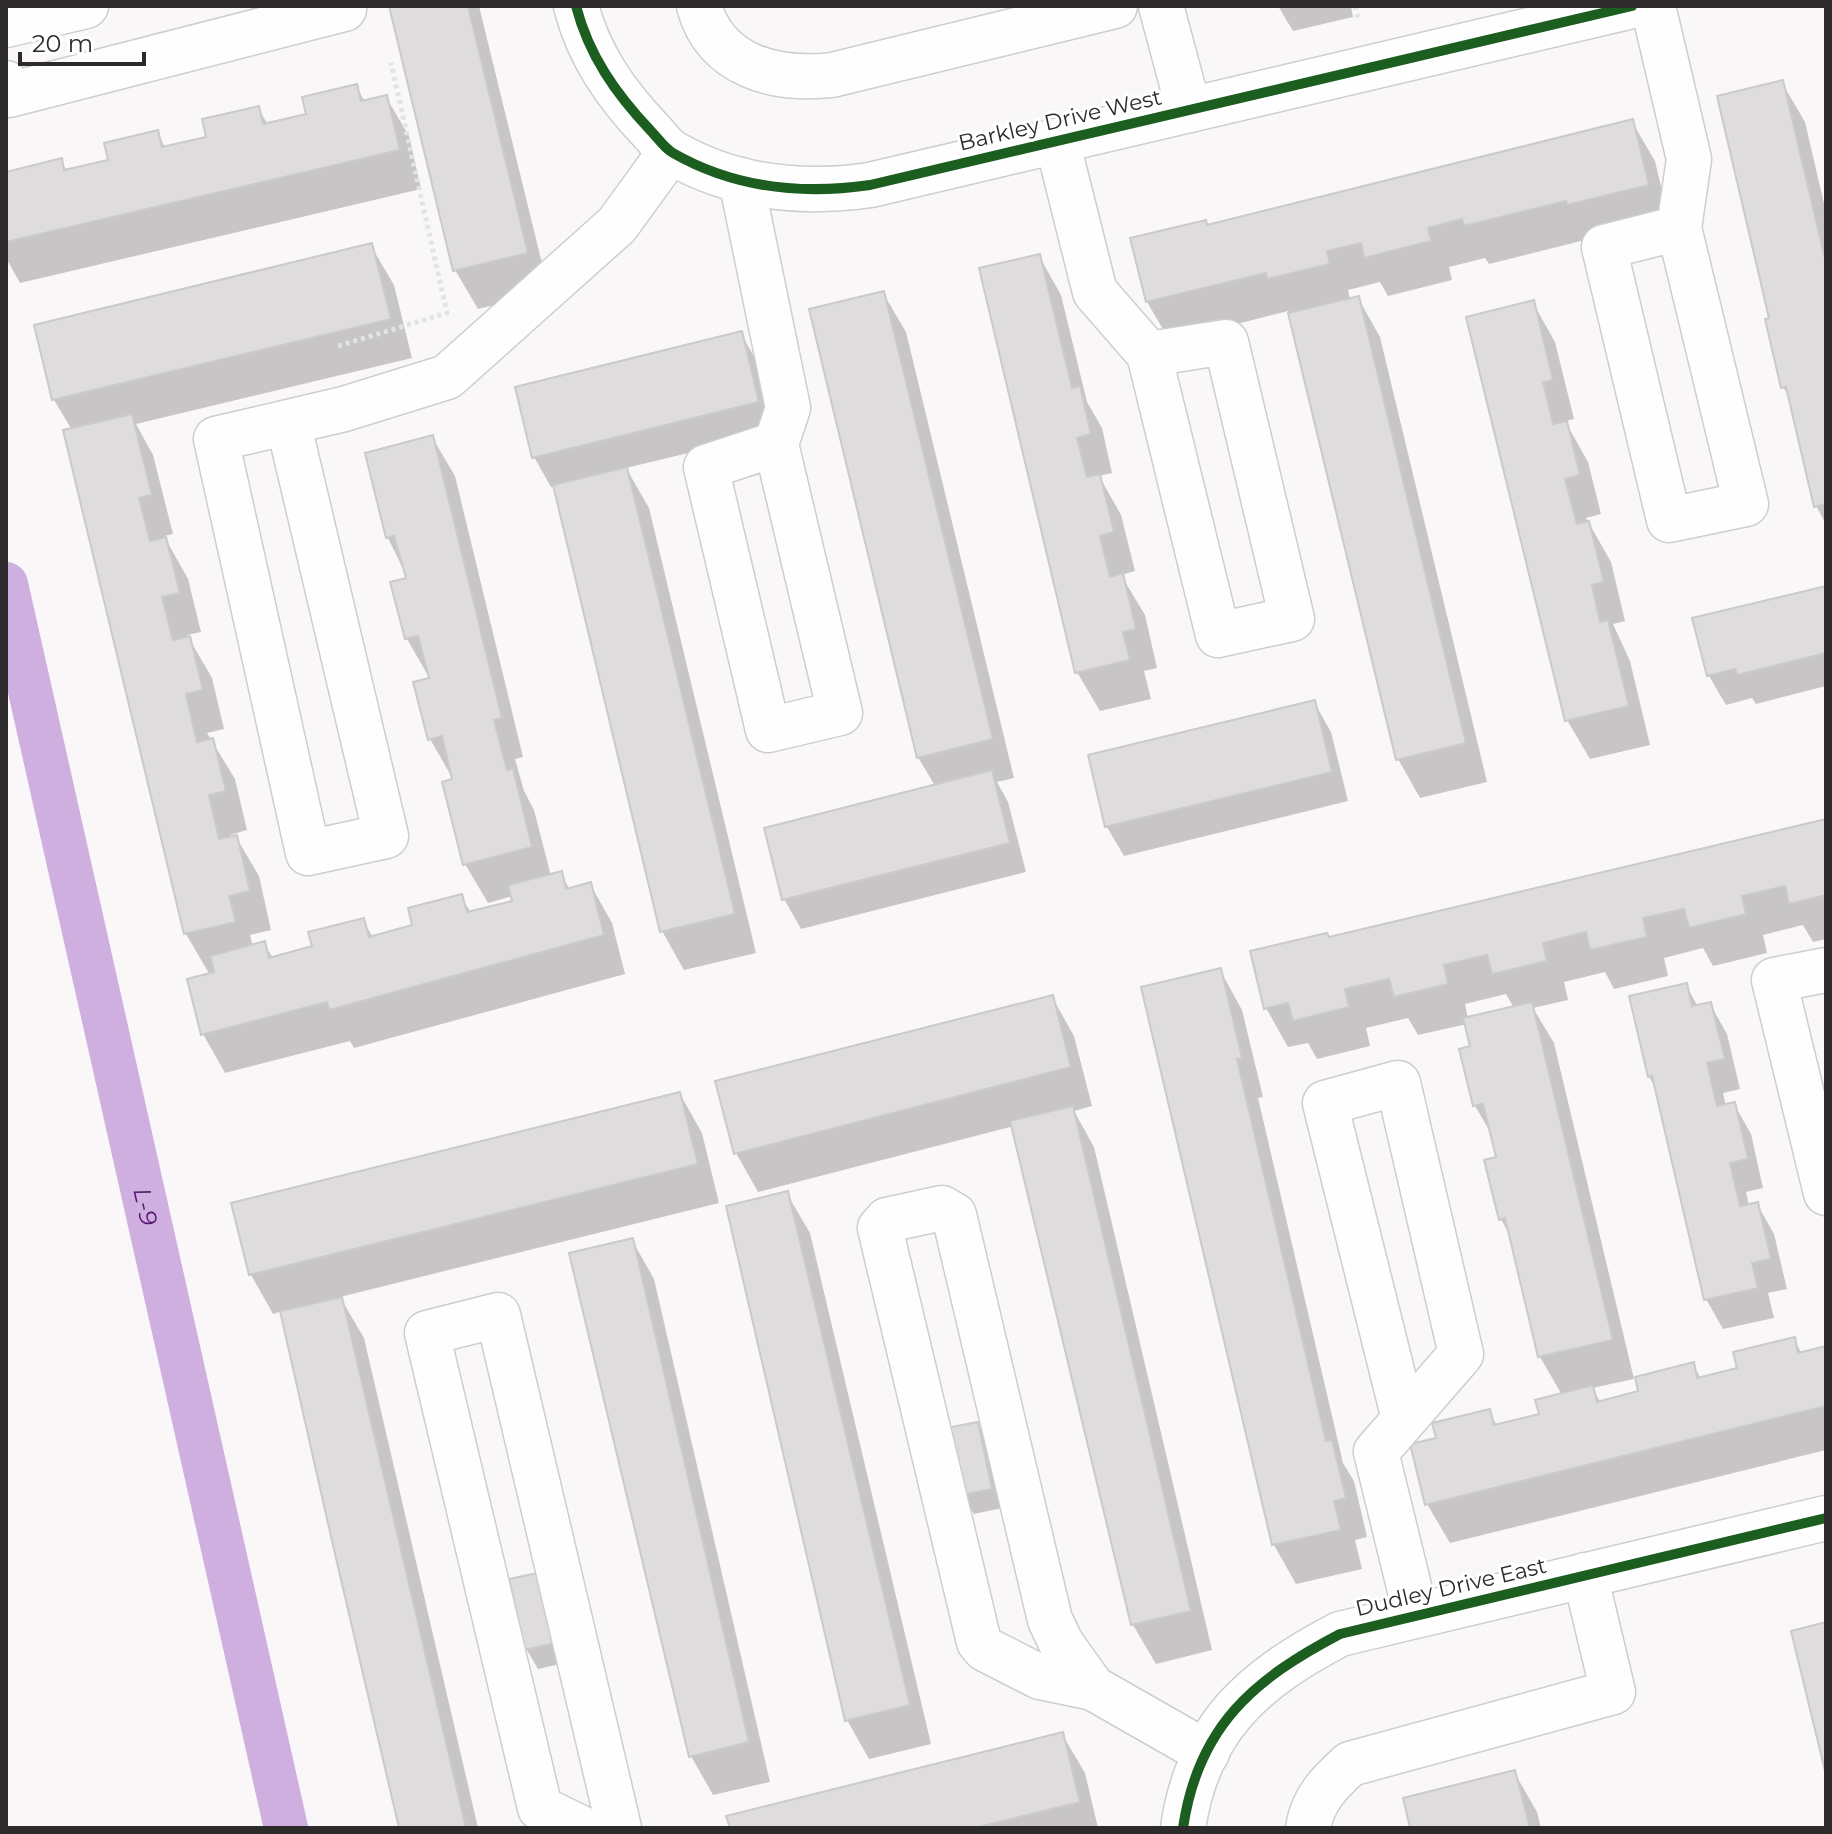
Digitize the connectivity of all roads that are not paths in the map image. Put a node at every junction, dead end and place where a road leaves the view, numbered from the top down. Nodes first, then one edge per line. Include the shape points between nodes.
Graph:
1 (86, 6) edge
2 (344, 6) edge
3 (576, 6) edge
4 (699, 6) edge
5 (1115, 6) edge
6 (1161, 6) edge
7 (1632, 6) edge
8 (1653, 6) edge
9 (6, 25) edge
10 (6, 83) edge
11 (1189, 110) junction
12 (1057, 141) junction
13 (670, 152) junction
14 (741, 180) junction
15 (1679, 228) junction
16 (1149, 354) junction
17 (288, 422) junction
18 (776, 444) junction
19 (1826, 970) edge
20 (1826, 1193) edge
21 (1404, 1419) junction
22 (1826, 1518) edge
23 (1585, 1575) junction
24 (1416, 1615) junction
25 (1093, 1688) junction
26 (1207, 1753) junction
27 (581, 1828) edge
28 (619, 1828) edge
29 (1183, 1828) edge
30 (1308, 1828) edge

1 - 9 street
2 - 10 street via 9,95
3 - 13 street, Barkley Drive West via 601,69
4 - 5 street via 704,25 729,52 760,71 796,79 832,75
6 - 11 street
7 - 11 street, Barkley Drive West
8 - 15 street via 1689,159
11 - 12 street, Barkley Drive West
12 - 14 street, Barkley Drive West via 832,190 801,191
12 - 16 street via 1095,292
13 - 14 street, Barkley Drive West
13 - 17 street via 617,225 447,377
14 - 18 street via 788,408
15 - 15 street via 1604,247 1669,520 1746,504
16 - 16 street via 1218,635 1292,619 1226,342
17 - 17 street via 216,439 308,853 386,836
18 - 18 street via 840,713 768,730 706,467
19 - 20 street via 1774,980
21 - 21 street via 1461,1354 1398,1083 1325,1103
21 - 24 street via 1376,1452
22 - 23 street, Dudley Drive East
23 - 24 street, Dudley Drive East
23 - 30 street via 1613,1692 1350,1764 1326,1786
24 - 26 street, Dudley Drive East via 1340,1634 1286,1662 1241,1703
25 - 25 street via 1050,1620 954,1215 942,1208 887,1220 880,1228 975,1635 985,1649 1040,1677
25 - 26 street
26 - 29 street, Dudley Drive East via 1194,1780
27 - 28 street via 540,1808 427,1333 498,1315

